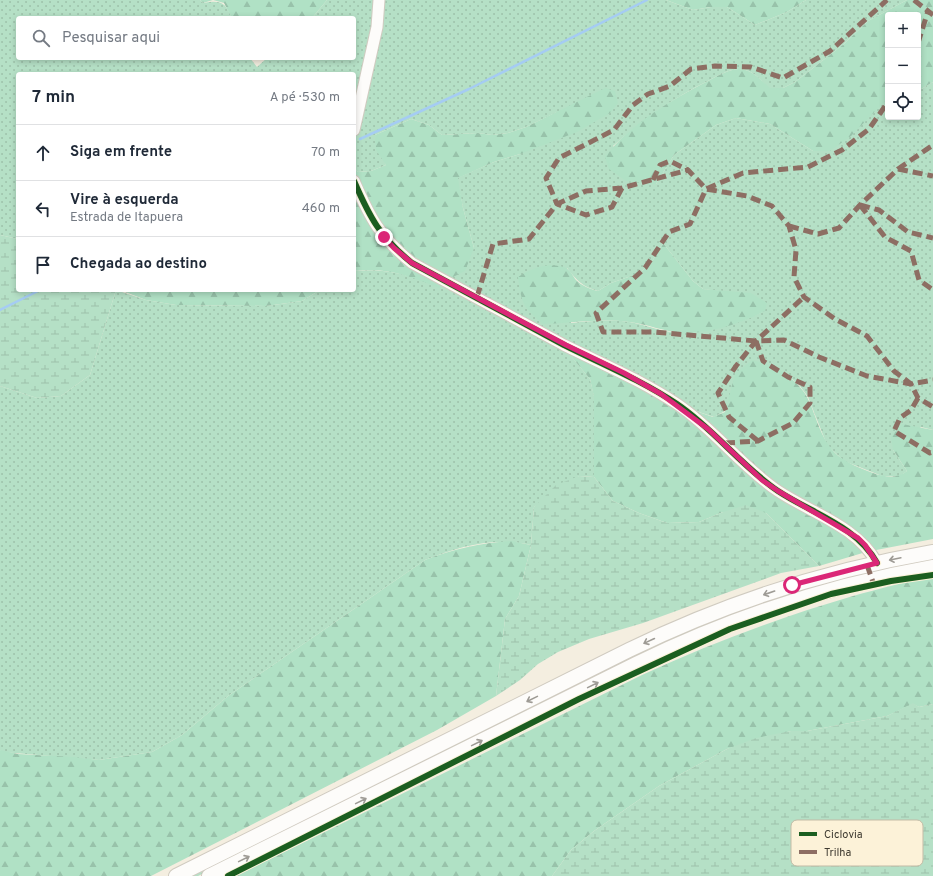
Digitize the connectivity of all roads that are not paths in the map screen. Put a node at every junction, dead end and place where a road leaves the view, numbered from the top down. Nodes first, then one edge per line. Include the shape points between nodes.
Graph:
1 (379, 0) edge
2 (356, 121) edge
3 (356, 185) edge
4 (933, 552) edge
5 (877, 563) junction
6 (933, 567) edge
7 (176, 876) edge
8 (209, 876) edge

1 - 2 street via 377,27
3 - 5 street via 374,225 394,248 412,263 624,373 672,401 708,429 767,483 858,538
4 -> 5 main road
5 -> 7 main road via 778,590 676,629
8 -> 6 main road via 688,640 810,595 866,580

